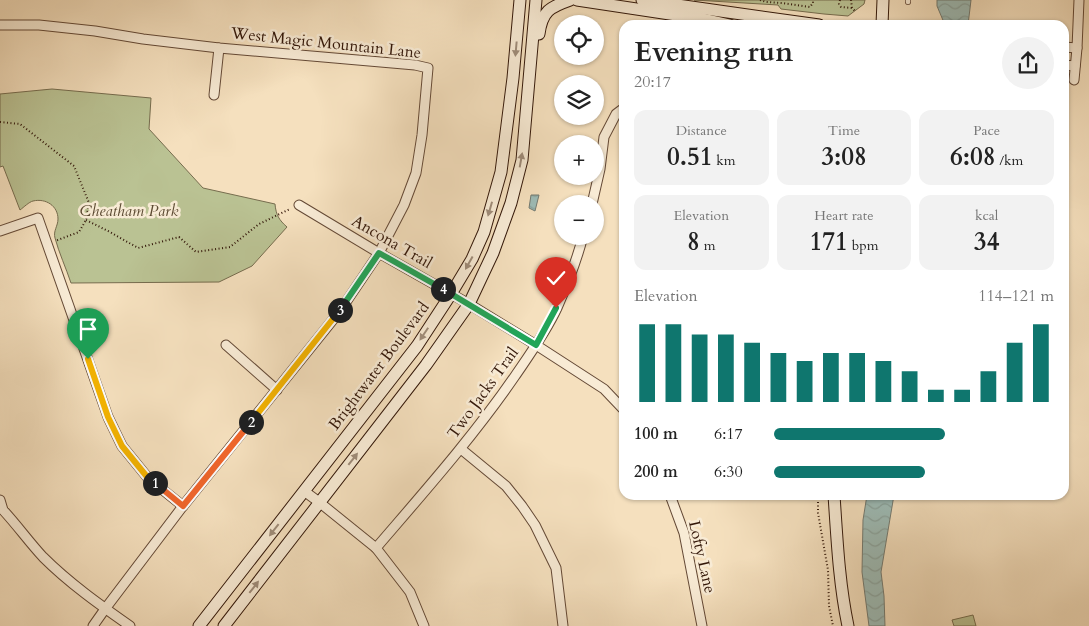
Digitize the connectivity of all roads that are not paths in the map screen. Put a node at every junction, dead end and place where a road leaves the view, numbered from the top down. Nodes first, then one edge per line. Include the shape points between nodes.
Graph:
1 (520, 0) edge
2 (536, 0) edge
3 (570, 0) edge
4 (577, 0) edge
5 (642, 0) edge
6 (883, 0) edge
7 (1079, 0) edge
8 (708, 20) edge
9 (783, 20) edge
10 (882, 20) edge
11 (0, 25) edge
12 (1069, 47) edge
13 (219, 48) junction
14 (1077, 48) junction
15 (1069, 65) edge
16 (1075, 66) junction
17 (529, 79) junction
18 (1074, 80) dead end
19 (214, 96) dead end
20 (619, 112) edge
21 (594, 195) edge
22 (299, 205) road end
23 (0, 231) edge
24 (580, 245) edge
25 (379, 253) junction
26 (452, 294) junction
27 (469, 304) junction
28 (226, 345) dead end
29 (536, 345) junction
30 (277, 390) junction
31 (619, 405) edge
32 (461, 449) junction
33 (304, 491) junction
34 (0, 500) edge
35 (672, 500) edge
36 (834, 500) edge
37 (320, 502) junction
38 (183, 506) junction
39 (2, 510) edge
40 (376, 548) junction
41 (105, 609) junction
42 (93, 626) edge
43 (130, 626) edge
44 (199, 626) edge
45 (224, 626) edge
46 (424, 626) edge
47 (563, 626) edge
48 (702, 626) edge
49 (848, 626) edge

1 -> 26 street, Brightwater Boulevard via 501,172 484,232
2 - 17 street
3 - 17 street via 553,6 540,23 537,59
4 - 8 street
5 - 9 street
6 - 10 street
7 - 14 street
11 - 13 street, West Magic Mountain Lane via 95,31
12 - 14 street
13 - 19 street
13 - 25 street, West Magic Mountain Lane via 428,68 416,173
14 - 16 street
15 - 16 street
16 - 18 street
27 -> 17 street via 493,253 511,203 522,160
20 - 21 street via 604,137
22 - 25 street, Ancona Trail
23 - 38 street via 38,218 108,417 122,446 148,478
24 - 29 street, Two Jacks Trail via 556,308
25 - 26 street, Ancona Trail
25 - 30 street, West Magic Mountain Lane via 340,311
26 - 27 street, Ancona Trail
26 -> 33 street, Brightwater Boulevard via 417,346
27 - 29 street
37 -> 27 street
28 - 30 street
29 - 31 street via 604,389
29 - 32 street, Two Jacks Trail
30 - 38 street, West Magic Mountain Lane
32 - 40 street, Two Jacks Trail
32 - 47 street via 506,486 535,525 556,568
33 - 37 street
33 -> 44 street, Brightwater Boulevard
34 - 39 street
35 - 48 street, Lofty Lane via 684,532
36 - 49 street via 839,569
37 - 40 street
45 -> 37 street
38 - 41 street, West Magic Mountain Lane
39 - 41 street via 43,556
40 - 46 street via 410,592
41 - 42 street, West Magic Mountain Lane
41 - 43 street

